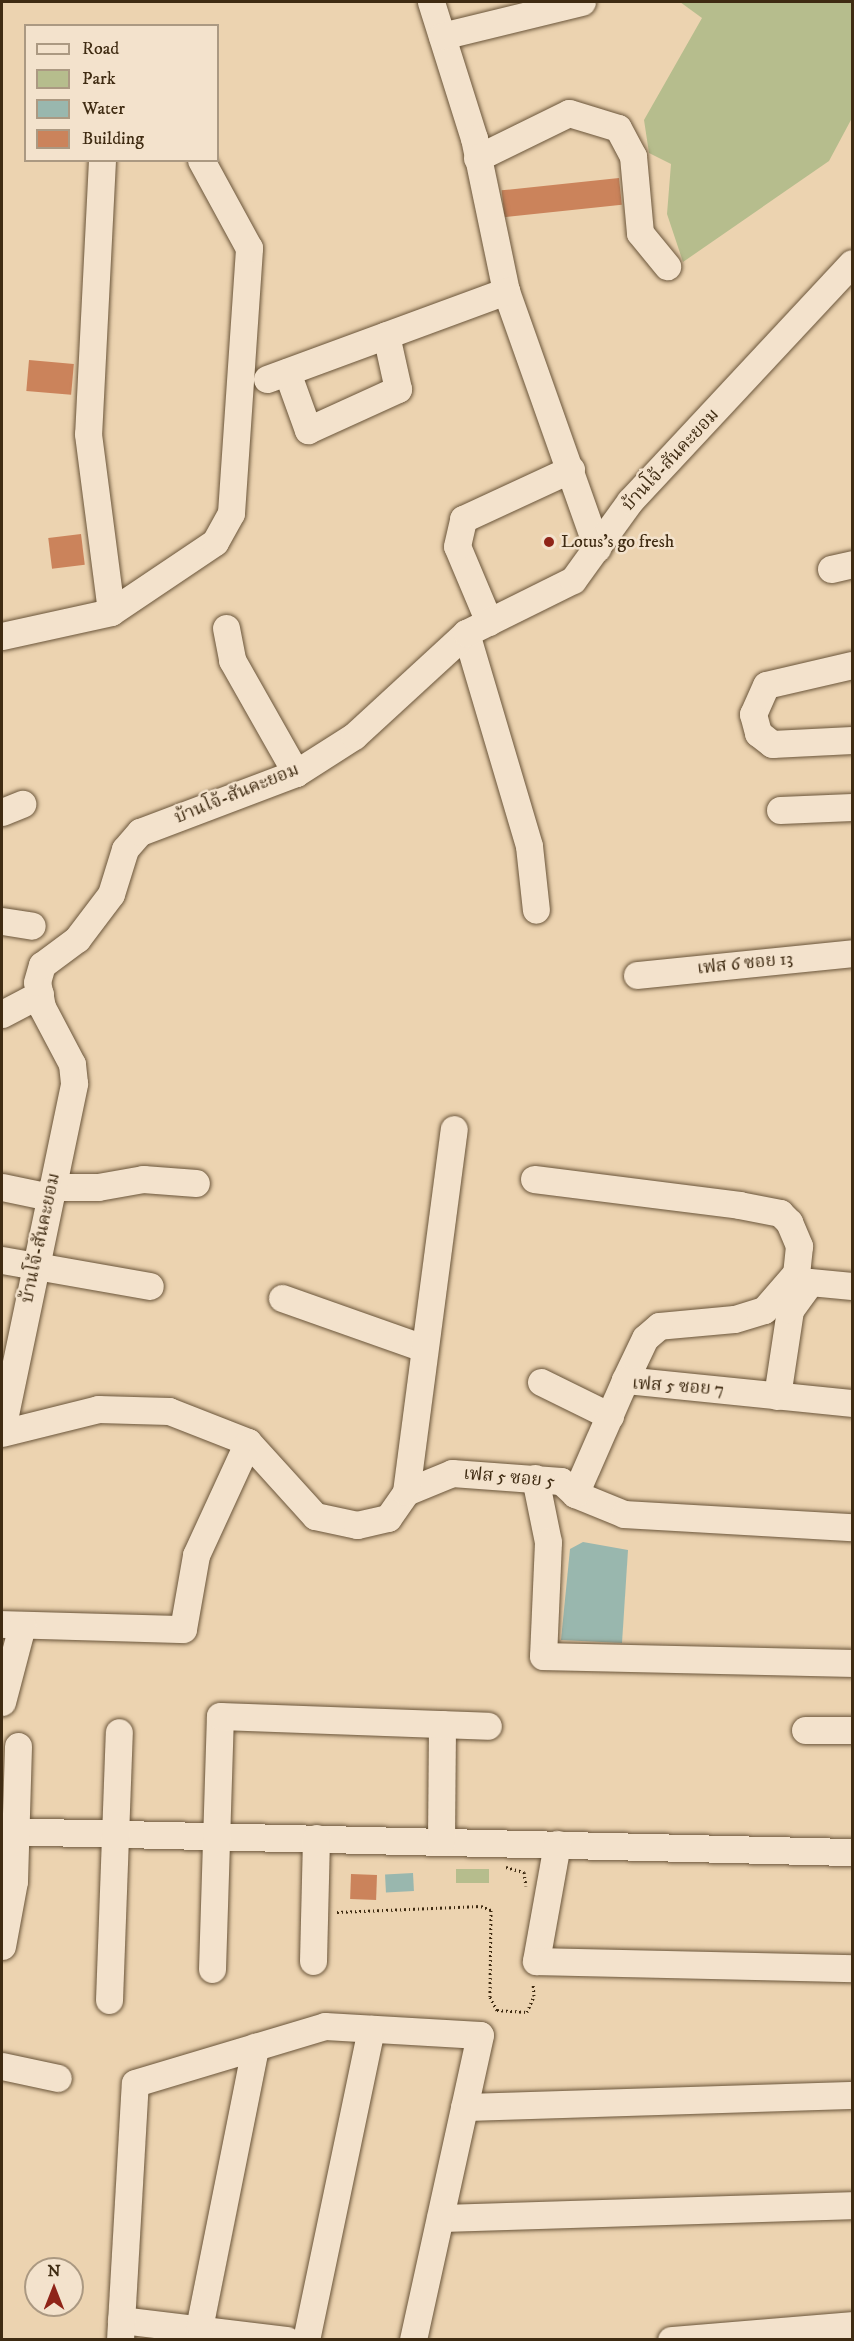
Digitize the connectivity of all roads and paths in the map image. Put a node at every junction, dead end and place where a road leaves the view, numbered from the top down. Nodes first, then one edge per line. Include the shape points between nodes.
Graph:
1 (431, 2) edge
2 (582, 2) edge
3 (442, 36) junction
4 (477, 158) junction
5 (102, 162) edge
6 (202, 162) edge
7 (852, 263) edge
8 (667, 266) dead end
9 (506, 291) junction
10 (386, 335) junction
11 (571, 469) junction
12 (597, 548) junction
13 (111, 612) junction
14 (226, 628) dead end
15 (478, 628) junction
16 (2, 636) edge
17 (852, 665) edge
18 (852, 740) edge
19 (296, 773) junction
20 (852, 807) edge
21 (780, 810) dead end
22 (536, 910) dead end
23 (2, 921) edge
24 (32, 926) dead end
25 (852, 953) edge
26 (637, 975) dead end
27 (40, 994) junction
28 (2, 1014) edge
29 (454, 1130) dead end
30 (534, 1179) dead end
31 (196, 1183) dead end
32 (2, 1187) edge
33 (51, 1192) junction
34 (2, 1260) edge
35 (35, 1268) junction
36 (150, 1286) dead end
37 (852, 1286) edge
38 (282, 1298) dead end
39 (423, 1348) junction
40 (625, 1380) junction
41 (541, 1382) dead end
42 (777, 1396) junction
43 (852, 1403) edge
44 (610, 1416) junction
45 (2, 1431) edge
46 (248, 1442) junction
47 (535, 1478) junction
48 (406, 1492) junction
49 (575, 1494) junction
50 (852, 1527) edge
51 (12, 1625) edge
52 (852, 1663) edge
53 (2, 1702) edge
54 (442, 1724) junction
55 (488, 1726) dead end
56 (805, 1730) dead end
57 (852, 1730) edge
58 (119, 1732) dead end
59 (18, 1746) dead end
60 (8, 1832) edge
61 (114, 1834) junction
62 (216, 1836) junction
63 (316, 1838) junction
64 (441, 1841) junction
65 (558, 1844) junction
66 (852, 1852) edge
67 (496, 1866) dead end
68 (526, 1896) dead end
69 (314, 1912) junction
70 (2, 1946) edge
71 (313, 1961) dead end
72 (852, 1968) edge
73 (212, 1969) dead end
74 (526, 1976) dead end
75 (109, 2000) dead end
76 (371, 2029) junction
77 (255, 2047) junction
78 (2, 2066) edge
79 (58, 2078) dead end
80 (852, 2095) edge
81 (464, 2107) junction
82 (852, 2205) edge
83 (440, 2218) junction
84 (852, 2325) edge
85 (199, 2328) junction
86 (121, 2330) edge
87 (286, 2340) edge
88 (306, 2340) edge
89 (413, 2340) edge
90 (670, 2340) edge

1 - 3 street
2 - 3 street
3 - 4 street
4 - 8 street via 569,113 618,128 633,156 640,233
4 - 9 street
5 - 13 street via 88,434
6 - 13 street via 249,248 231,513 215,542
7 - 12 street, บ้านโจ้-สันคะยอม via 630,501
9 - 10 street
9 - 11 street
10 - 10 street via 277,375 308,430 398,389
11 - 12 street
11 - 15 street via 463,519 457,546
12 - 15 street, บ้านโจ้-สันคะยอม via 573,580
13 - 16 street
14 - 19 street via 232,660
15 - 19 street, บ้านโจ้-สันคะยอม via 354,736
15 - 22 street via 529,846
17 - 18 street via 766,685 753,714 758,733 772,744
19 - 27 street, บ้านโจ้-สันคะยอม via 140,832 125,849 111,894 77,939 42,965 37,982
20 - 21 street
23 - 24 street
25 - 26 street, เฟส 6 ซอย 13
27 - 28 street
27 - 33 street, บ้านโจ้-สันคะยอม via 72,1064 74,1083
29 - 39 street
30 - 40 street via 739,1205 780,1213 789,1222 799,1246 796,1273 764,1310 734,1320 659,1326 645,1338
31 - 33 street via 143,1179
32 - 33 street
33 - 35 street, บ้านโจ้-สันคะยอม
34 - 35 street
35 - 36 street
35 - 45 street, บ้านโจ้-สันคะยอม
37 - 42 street via 810,1282 790,1310
38 - 39 street
39 - 48 street
40 - 42 street, เฟส 5 ซอย 7
40 - 44 street, เฟส 5 ซอย 7
41 - 44 street
42 - 43 street, เฟส 5 ซอย 7
44 - 49 street, เฟส 5 ซอย 7
45 - 46 street via 98,1409 133,1408 169,1411
46 - 48 street via 315,1516 357,1525 388,1518
46 - 51 street via 196,1555 183,1629
47 - 48 street, เฟส 5 ซอย 5 via 452,1473
47 - 49 street, เฟส 5 ซอย 5 via 561,1481
47 - 52 street via 548,1542 543,1656
49 - 50 street, เฟส 5 ซอย 5 via 624,1514
51 - 53 street
54 - 55 street
54 - 62 street via 220,1716
54 - 64 street
56 - 57 street
58 - 61 street
59 - 60 street
60 - 61 street
60 - 70 street via 14,1881
61 - 62 street
61 - 75 street
62 - 63 street
62 - 73 street
63 - 64 street
63 - 69 street
64 - 65 street
65 - 66 street
65 - 72 street via 536,1961
67 - 68 path via 524,1872
69 - 71 street
69 - 74 path via 481,1906 491,1910 490,1997 497,2010 527,2012 534,1996 533,1981
76 - 77 street via 326,2026
76 - 81 street via 480,2035
76 - 88 street
77 - 85 street
77 - 86 street via 135,2083
78 - 79 street
80 - 81 street
81 - 83 street
82 - 83 street
83 - 89 street
84 - 90 street
85 - 86 street
85 - 87 street

